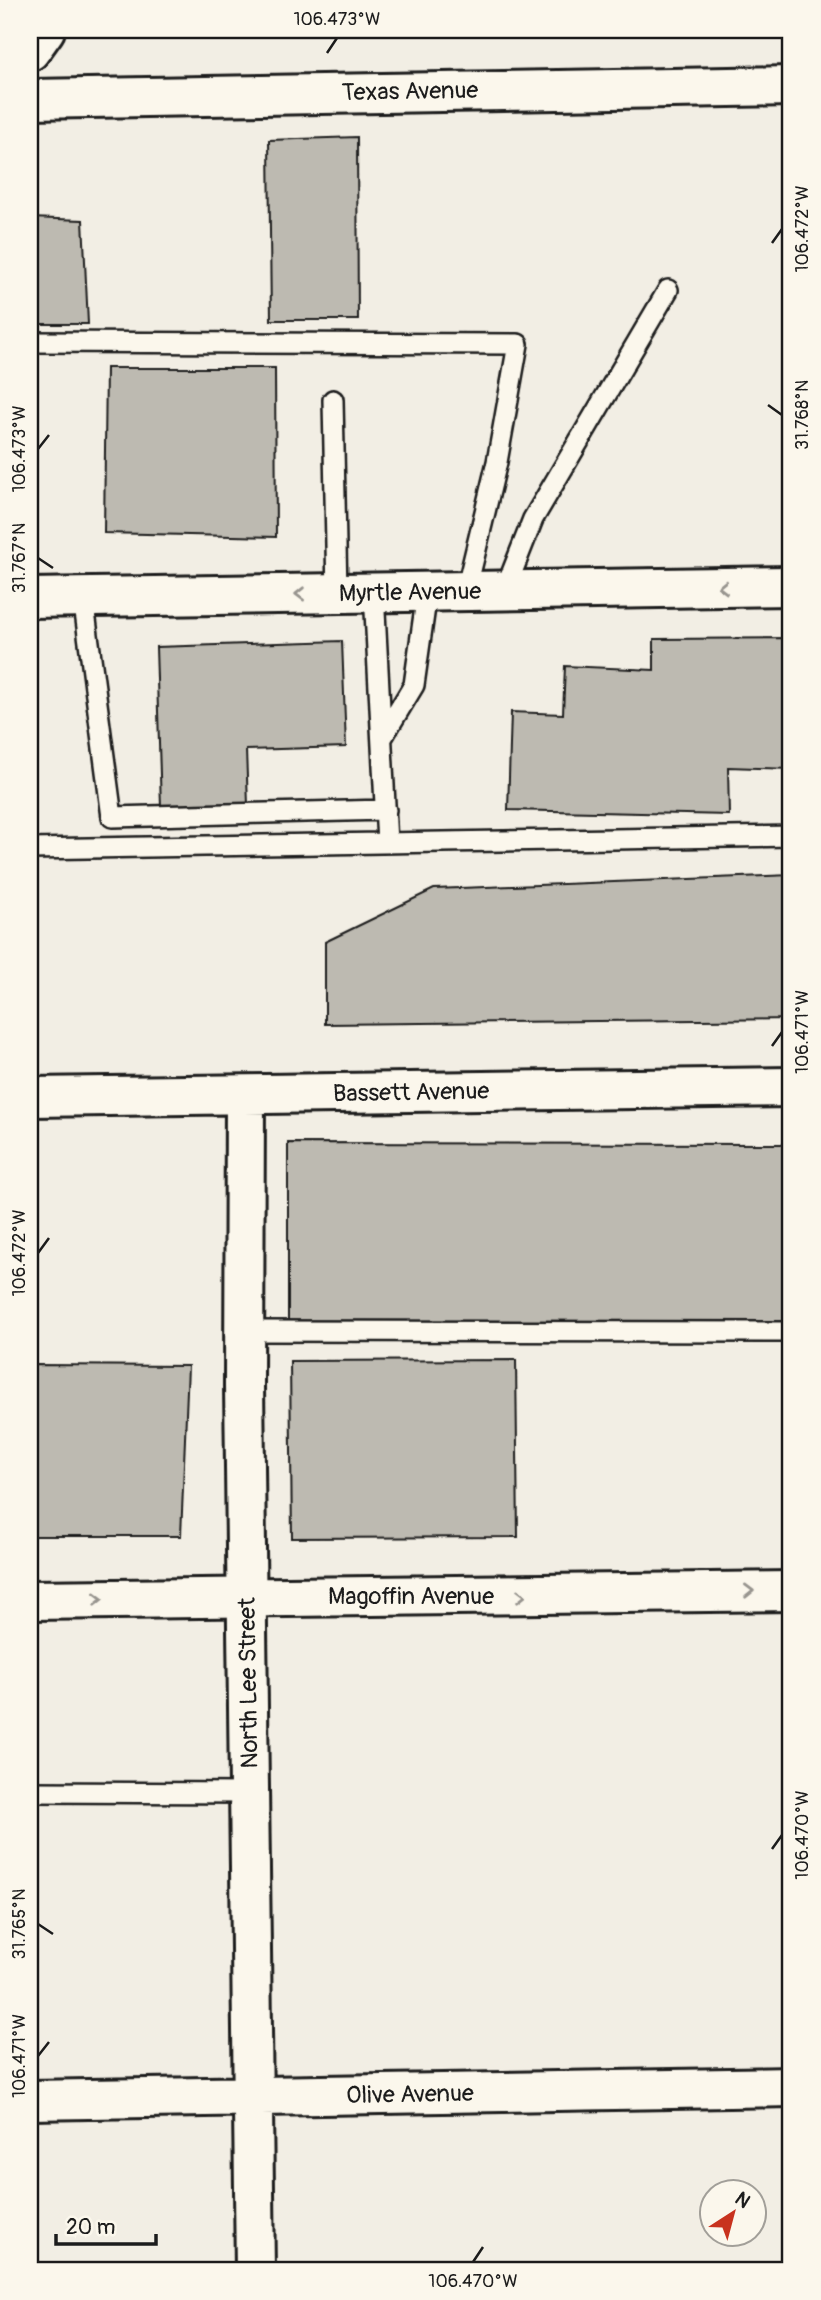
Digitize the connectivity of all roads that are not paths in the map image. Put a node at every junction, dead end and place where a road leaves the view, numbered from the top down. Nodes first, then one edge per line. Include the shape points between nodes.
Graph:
1 (45, 30) edge
2 (30, 51) edge
3 (791, 86) edge
4 (30, 99) edge
5 (668, 290) dead end
6 (30, 342) edge
7 (333, 400) dead end
8 (791, 586) edge
9 (505, 590) junction
10 (466, 591) junction
11 (355, 592) junction
12 (427, 593) junction
13 (83, 597) junction
14 (30, 598) edge
15 (382, 738) junction
16 (386, 810) junction
17 (791, 836) edge
18 (387, 843) junction
19 (30, 849) edge
20 (791, 1087) edge
21 (245, 1095) junction
22 (30, 1097) edge
23 (245, 1331) junction
24 (791, 1332) edge
25 (791, 1591) edge
26 (247, 1597) junction
27 (30, 1600) edge
28 (30, 1792) edge
29 (249, 1793) junction
30 (791, 2087) edge
31 (253, 2096) junction
32 (30, 2100) edge
33 (255, 2270) edge

1 - 2 street
3 - 4 street, Texas Avenue
5 - 9 lane via 533,519
6 - 10 lane via 519,344
7 - 11 lane
8 -> 9 street, Myrtle Avenue
9 - 10 street, Myrtle Avenue
10 - 12 street, Myrtle Avenue
11 - 12 street, Myrtle Avenue
11 -> 13 street, Myrtle Avenue
11 - 15 lane
12 - 15 lane via 414,685
13 - 14 street, Myrtle Avenue
13 - 16 lane via 113,817
15 - 16 lane
16 - 18 lane
17 - 18 lane
18 - 19 lane
20 - 21 street, Bassett Avenue
21 - 22 street, Bassett Avenue
21 - 23 street, North Lee Street
23 - 24 lane
23 - 26 street, North Lee Street
26 -> 25 street, Magoffin Avenue
27 -> 26 street, Magoffin Avenue
26 - 29 street, North Lee Street
28 - 29 lane
29 - 31 street, North Lee Street
30 - 31 street, Olive Avenue
31 - 32 street, Olive Avenue
31 - 33 street, North Lee Street

